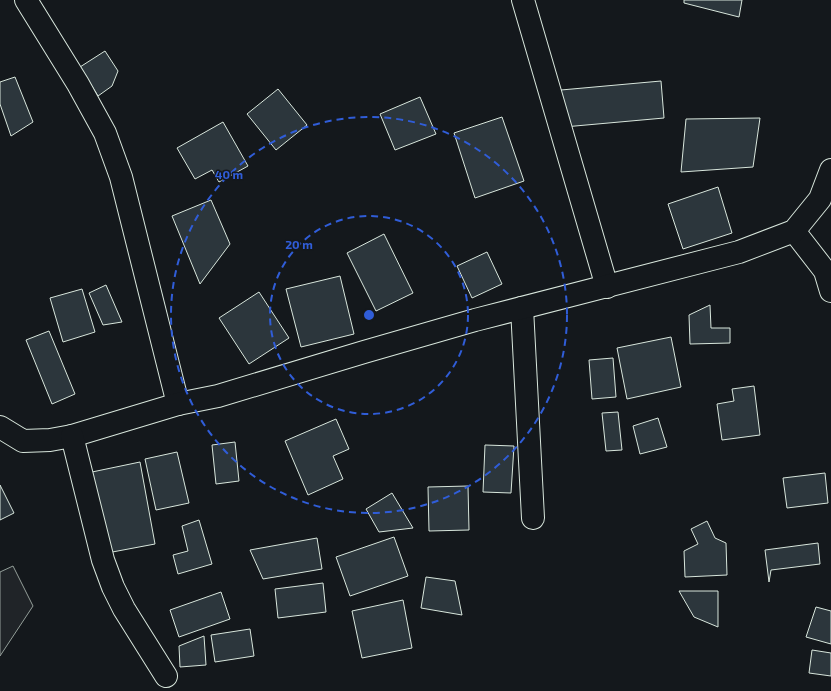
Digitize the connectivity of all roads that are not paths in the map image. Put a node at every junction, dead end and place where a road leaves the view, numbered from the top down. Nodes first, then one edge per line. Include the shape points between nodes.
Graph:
1 (26, 0) edge
2 (523, 0) edge
3 (831, 170) edge
4 (794, 231) junction
5 (607, 287) junction
6 (831, 291) edge
7 (522, 308) junction
8 (178, 404) junction
9 (0, 427) edge
10 (72, 436) junction
11 (533, 518) dead end
12 (166, 676) dead end

1 - 8 street via 105,133 121,177
2 - 5 street
3 - 4 street via 820,199
4 - 5 street via 739,252
4 - 6 street via 825,271
5 - 7 street
7 - 8 street via 218,396
7 - 11 street
8 - 10 street
9 - 10 street via 23,441
10 - 12 street via 103,560 113,587

